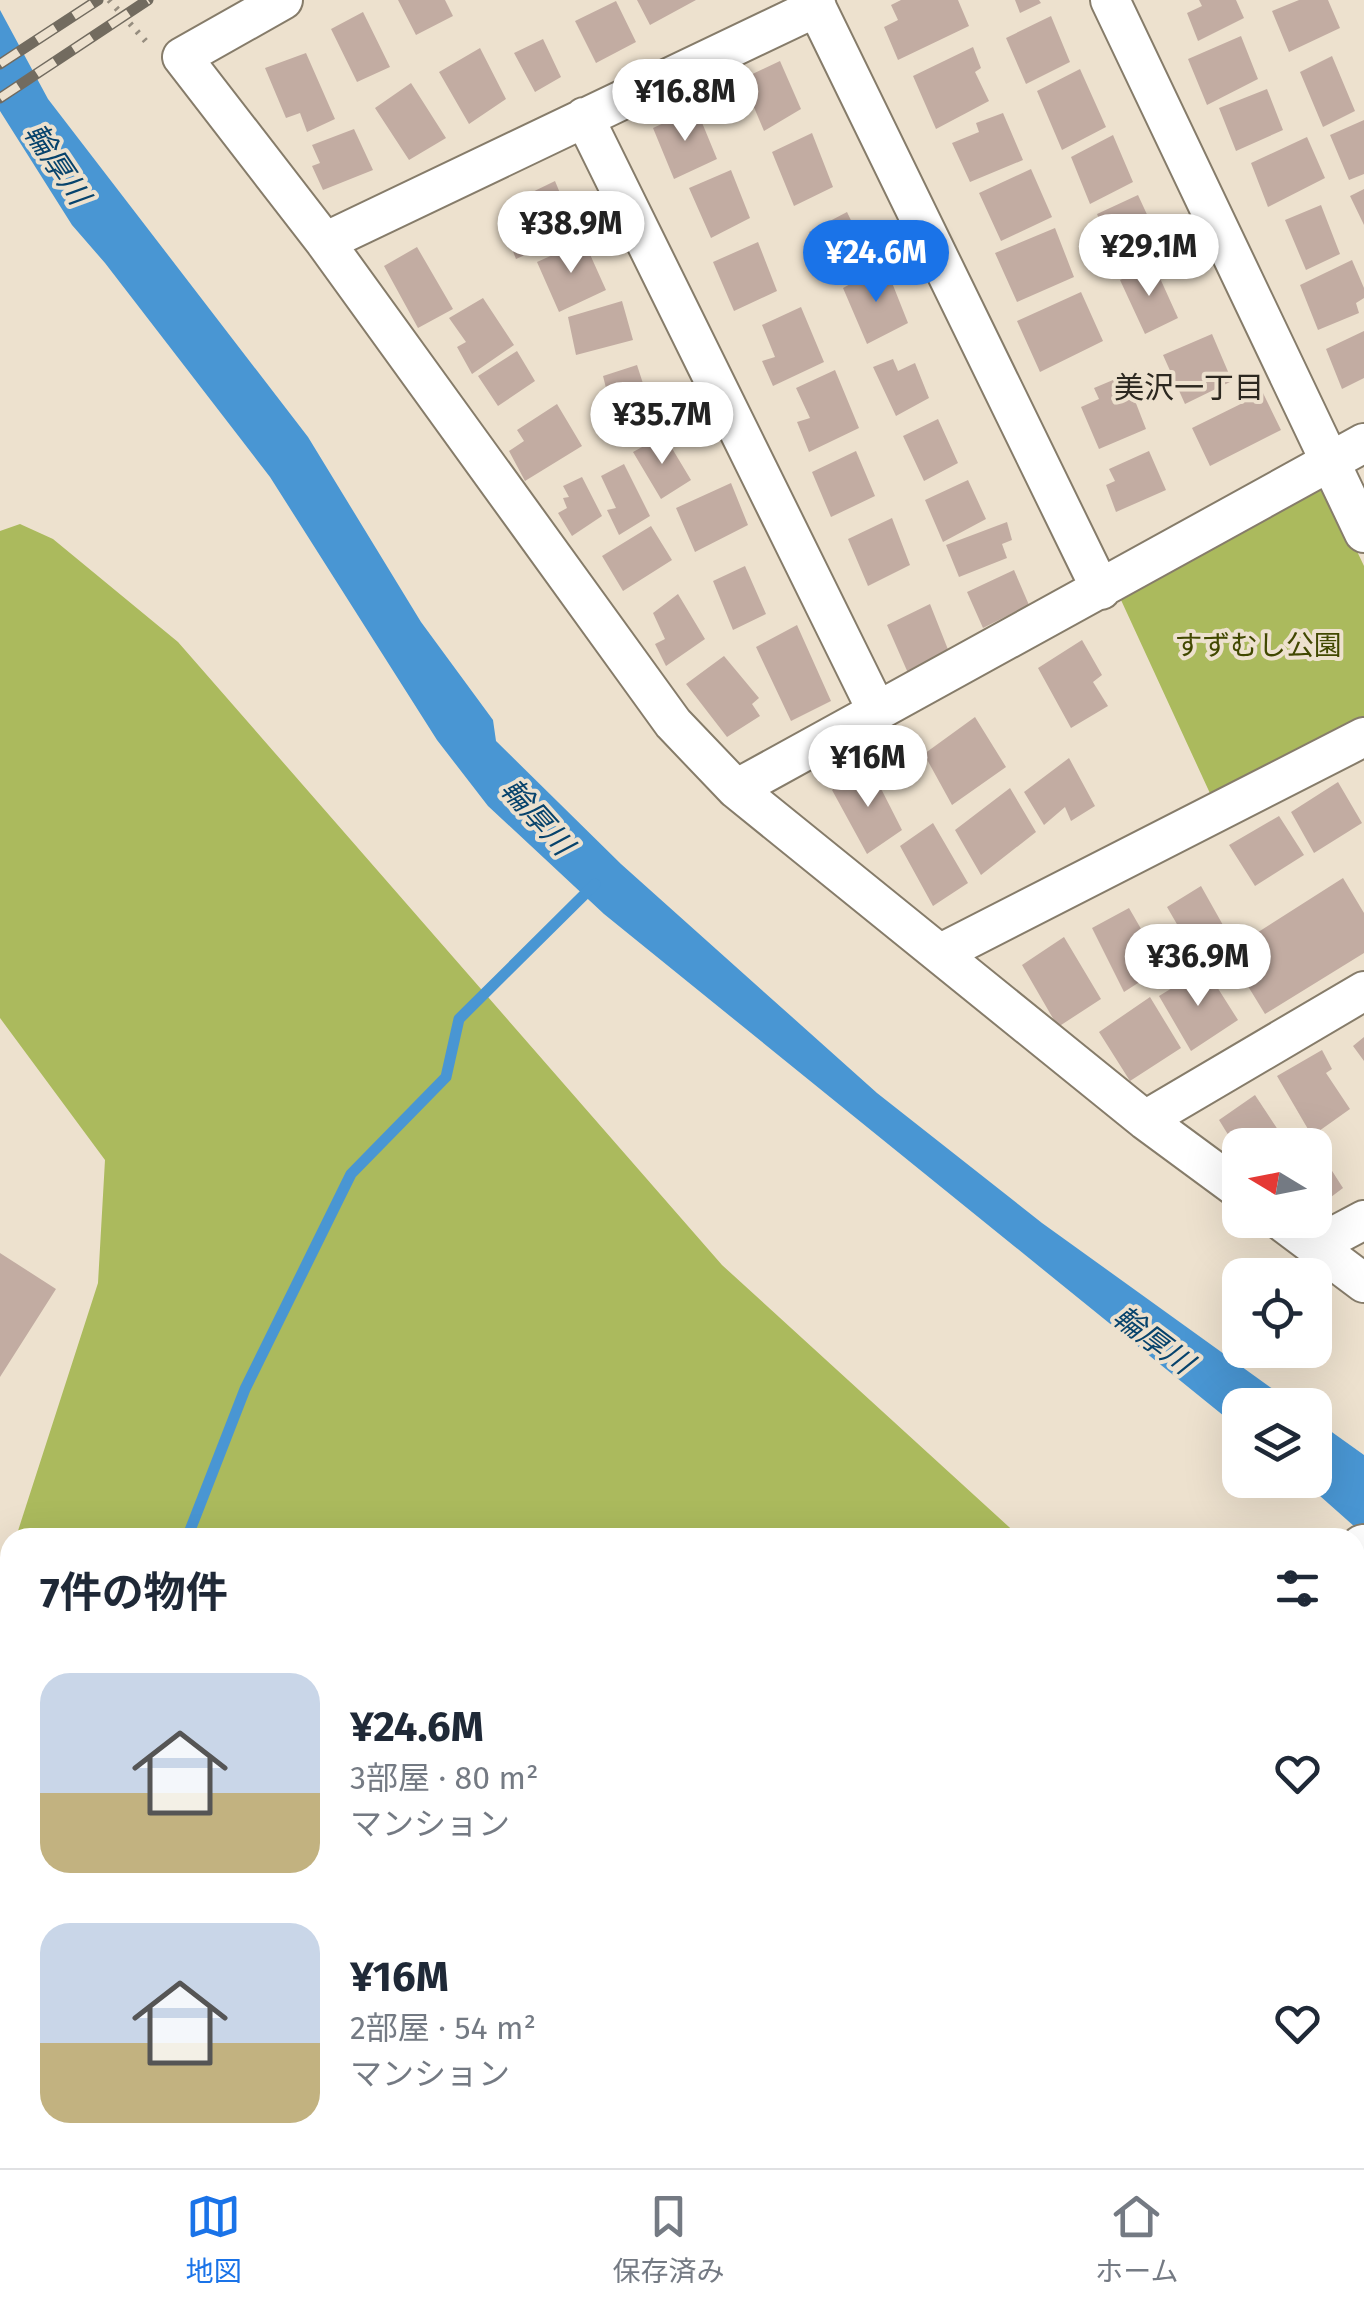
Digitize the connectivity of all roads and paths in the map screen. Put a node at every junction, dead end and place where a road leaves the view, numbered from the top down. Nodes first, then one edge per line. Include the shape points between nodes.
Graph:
1 (283, 0) edge
2 (1110, 0) edge
3 (815, 3) edge
4 (584, 117) junction
5 (326, 242) junction
6 (1364, 443) edge
7 (1330, 462) junction
8 (1364, 534) edge
9 (1101, 590) junction
10 (877, 711) junction
11 (1364, 738) edge
12 (736, 789) junction
13 (942, 954) junction
14 (1364, 991) edge
15 (1145, 1120) junction
16 (1222, 1177) edge
17 (1364, 1220) edge
18 (1304, 1238) edge
19 (1315, 1246) junction
20 (1364, 1283) edge

1 - 5 street via 182,58
2 - 7 street
3 - 4 street
3 - 9 street
4 - 5 street
4 - 10 street
5 - 12 street via 673,723
6 - 7 street
7 - 8 street
7 - 9 street
9 - 10 street
10 - 12 street
11 - 13 street
12 - 13 street
13 - 15 street
14 - 15 street
15 - 16 street
17 - 19 street
18 - 19 street
19 - 20 street

